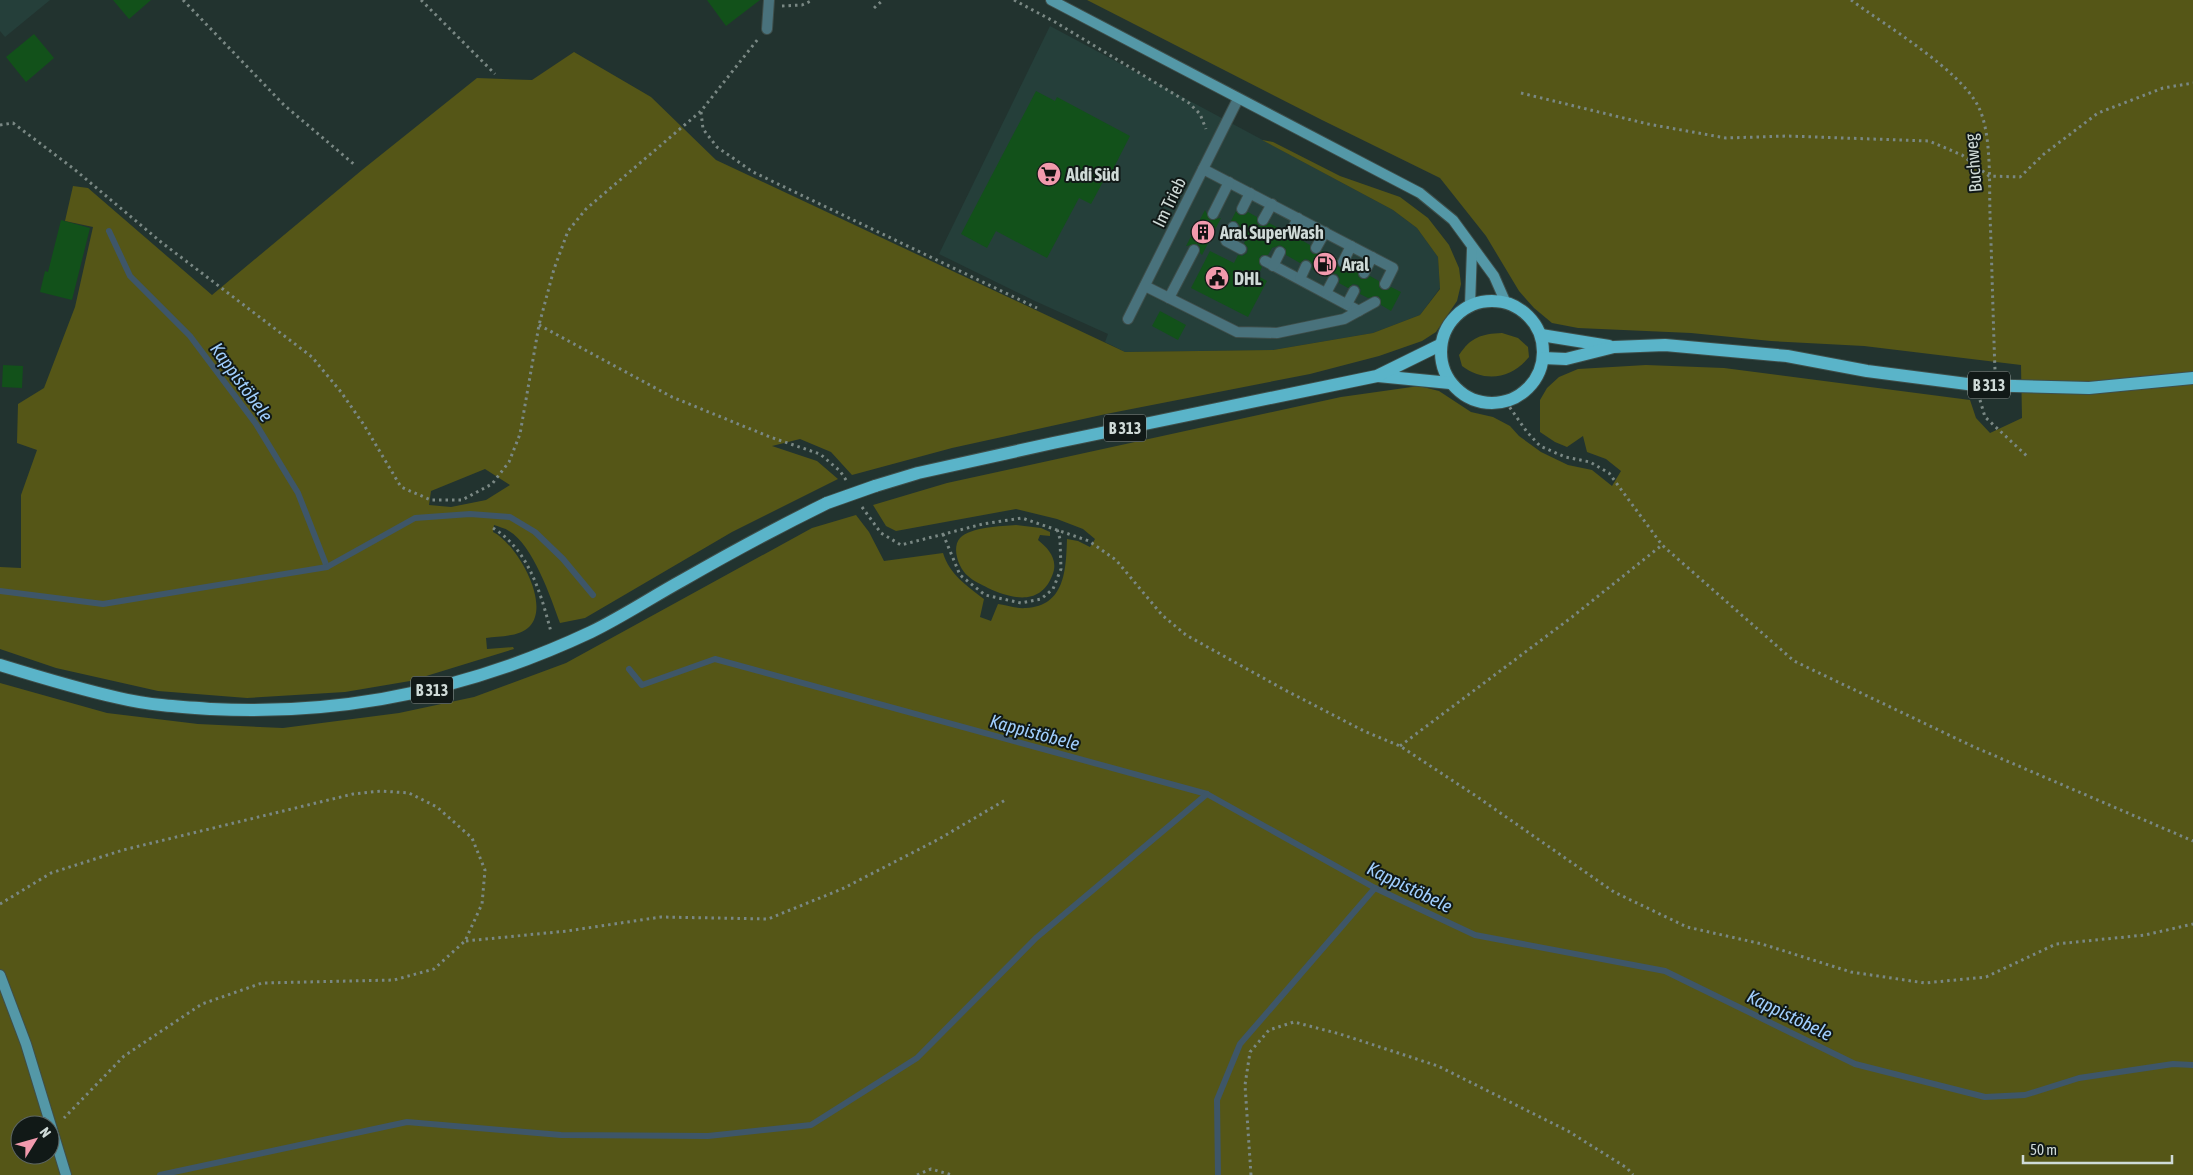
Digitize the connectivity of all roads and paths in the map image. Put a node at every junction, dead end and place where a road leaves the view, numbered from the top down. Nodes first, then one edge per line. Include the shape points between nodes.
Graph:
1 (183, 0) edge
2 (421, 0) edge
3 (813, 0) edge
4 (883, 0) edge
5 (1014, 0) edge
6 (1051, 0) edge
7 (1851, 0) edge
8 (769, 3) edge
9 (874, 8) dead end
10 (767, 29) joint
11 (495, 74) dead end
12 (2193, 83) edge
13 (1521, 93) dead end
14 (1238, 99) junction
15 (701, 111) junction
16 (0, 125) edge
17 (1206, 136) dead end
18 (356, 166) dead end
19 (1203, 169) junction
20 (1989, 176) junction
21 (1229, 182) junction
22 (1250, 193) junction
23 (1272, 204) junction
24 (1242, 209) dead end
25 (1213, 214) dead end
26 (1298, 218) junction
27 (1263, 220) dead end
28 (1233, 228) dead end
29 (1324, 232) junction
30 (1290, 234) dead end
31 (1351, 246) junction
32 (1316, 248) dead end
33 (1241, 249) dead end
34 (1472, 249) junction
35 (1194, 250) dead end
36 (1280, 252) dead end
37 (1372, 257) junction
38 (1343, 262) dead end
39 (1306, 266) dead end
40 (1364, 273) dead end
41 (1300, 279) junction
42 (1333, 280) dead end
43 (1385, 284) dead end
44 (1145, 286) junction
45 (1354, 291) dead end
46 (1326, 293) junction
47 (1169, 298) junction
48 (1375, 302) dead end
49 (1504, 302) junction
50 (1347, 304) junction
51 (1470, 305) junction
52 (1037, 308) dead end
53 (1359, 311) junction
54 (1128, 319) dead end
55 (539, 325) junction
56 (1541, 335) junction
57 (1440, 344) junction
58 (1614, 347) junction
59 (1543, 358) junction
60 (1377, 376) junction
61 (2193, 378) edge
62 (1450, 383) junction
63 (1975, 385) junction
64 (1996, 386) junction
65 (1506, 402) junction
66 (2029, 458) dead end
67 (850, 488) dead end
68 (861, 504) dead end
69 (493, 528) dead end
70 (1057, 529) junction
71 (943, 534) junction
72 (1662, 545) junction
73 (555, 648) junction
74 (0, 664) edge
75 (1400, 746) junction
76 (1007, 799) dead end
77 (2193, 841) edge
78 (0, 904) edge
79 (2193, 924) edge
80 (465, 941) junction
81 (0, 975) edge
82 (48, 1115) edge
83 (60, 1120) edge
84 (60, 1155) edge
85 (66, 1175) edge
86 (917, 1175) edge
87 (952, 1175) edge
88 (1251, 1175) edge
89 (1633, 1175) edge

1 - 18 path via 284,105
2 - 11 path
3 - 8 path via 802,5
4 - 9 path
5 - 17 path via 1189,103 1200,114
6 - 14 street
7 - 20 path, Buchweg via 1962,84 1978,106 1986,130
8 - 10 street
10 - 15 path
12 - 20 path via 2163,88 2098,113 2044,154 2020,177
13 - 20 path via 1648,124 1726,138 1787,136 1929,141 1962,155
14 - 19 street, Im Trieb
14 - 34 street via 1420,193 1453,220
15 - 52 path via 703,129 717,147 753,172
15 - 55 path via 586,209 568,231
16 - 55 path via 14,123 161,242 312,357 355,412 401,487 430,500 462,500 492,484 510,462 520,434
19 - 21 street
19 - 44 street, Im Trieb
20 - 64 path, Buchweg
21 - 22 street
21 - 25 street
22 - 23 street
22 - 24 street
23 - 26 street
23 - 27 street
26 - 29 street
26 - 30 street
28 - 33 street via 1226,241
29 - 31 street
29 - 32 street
31 - 37 street
31 - 38 street
34 - 49 street via 1494,276
34 - 51 street
35 - 47 street
36 - 41 street via 1269,264
37 - 40 street
37 - 43 street via 1393,268
39 - 41 street
41 - 46 street
42 - 46 street
44 - 47 street
44 - 54 street, Im Trieb
45 - 50 street
46 - 50 street
47 - 53 street via 1237,332 1277,333 1344,319
48 - 53 street
49 - 51 main road via 1487,300
49 - 56 main road via 1520,308 1533,320
50 - 53 street
51 - 57 main road via 1456,315
55 - 67 path via 672,397 820,454 840,471
56 - 58 main road, B 313
56 - 59 main road
57 - 60 main road, B 313
57 - 62 main road via 1440,358
58 - 59 main road, B 313 via 1566,359
58 - 63 main road, B 313 via 1665,346 1787,356 1867,371
59 - 65 main road via 1538,375 1528,389
60 - 62 main road, B 313
60 - 73 main road, B 313, bridge via 1053,443 918,473 875,486 827,503 760,536 592,632
61 - 64 main road, B 313 via 2089,388
62 - 65 main road via 1463,395 1479,402
63 - 64 main road, B 313
63 - 66 path via 1986,417
65 - 72 path via 1540,446 1565,457 1590,462 1609,473
68 - 71 path via 881,533 901,545
69 - 73 path via 516,547 541,594
70 - 71 path via 1022,518
70 - 71 path via 1061,569 1053,589 1041,599 1021,603 985,595 960,575
70 - 75 path via 1090,541 1116,560 1162,615 1186,635 1283,689
72 - 75 path
72 - 77 path via 1794,661 1972,746
73 - 74 main road, B 313 via 466,682 393,699 316,708 247,711 121,699 53,682
75 - 79 path via 1614,892 1687,928 1762,944 1851,972 1925,983 1986,977 2056,944 2144,935
76 - 80 path via 842,889 768,919 661,917 568,931
78 - 80 path via 51,873 123,850 353,794 409,793 437,806 472,838 485,870 482,904
80 - 83 path via 434,969 394,980 262,983 202,1004 124,1056
81 - 82 street
84 - 85 street
86 - 87 path via 931,1169
88 - 89 path via 1245,1085 1250,1052 1269,1030 1294,1022 1438,1066 1568,1131

